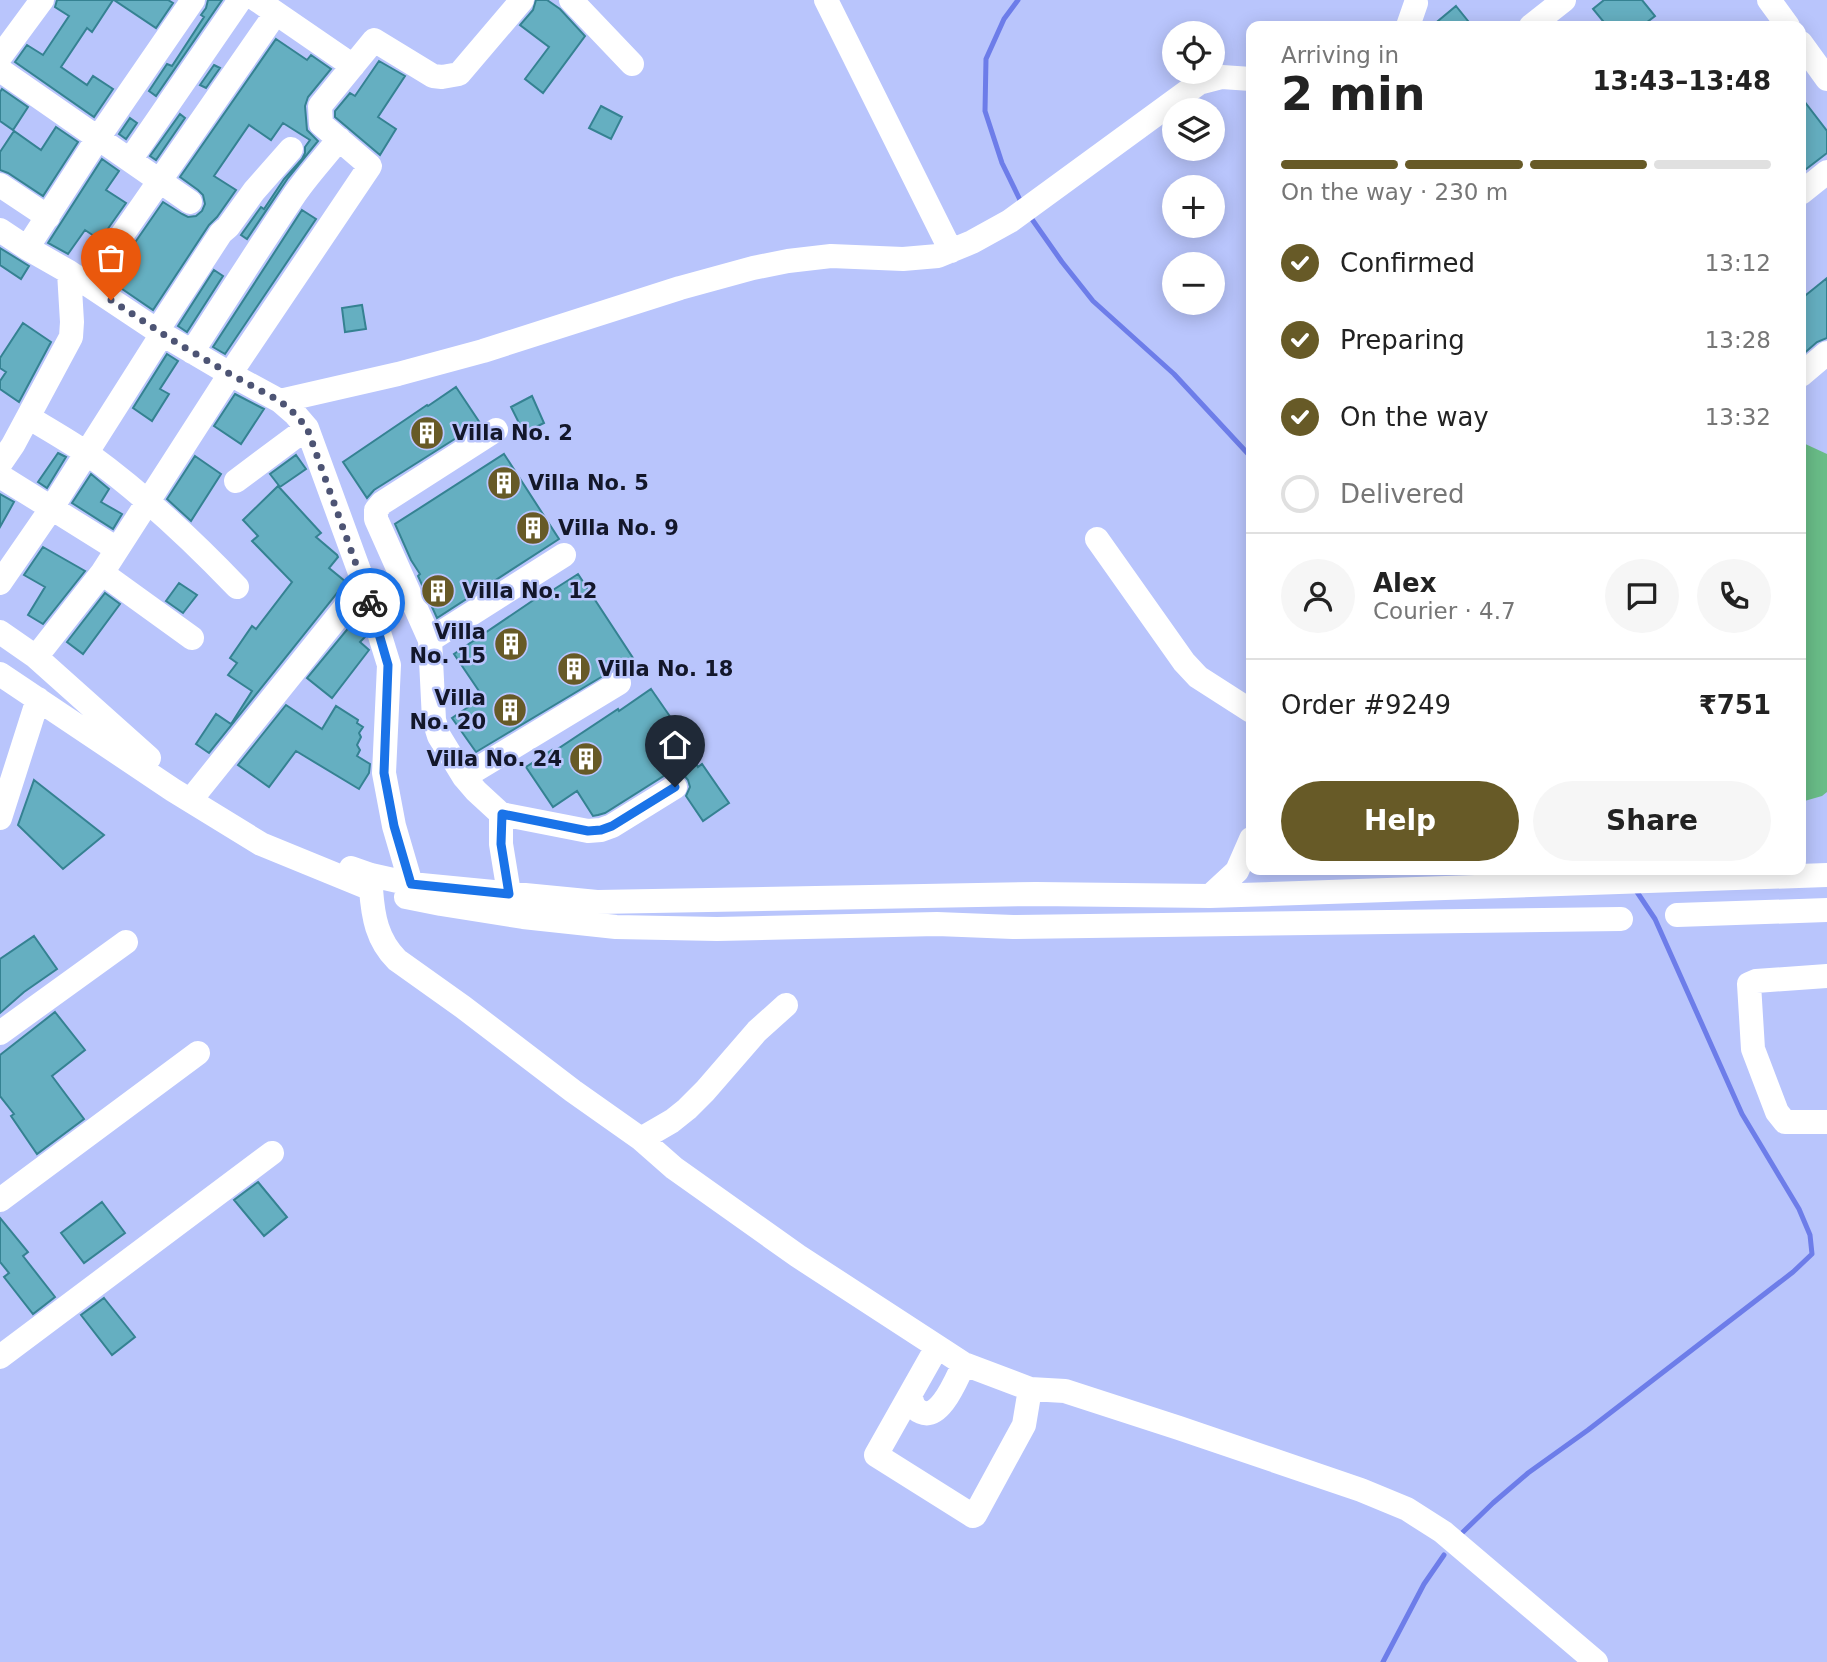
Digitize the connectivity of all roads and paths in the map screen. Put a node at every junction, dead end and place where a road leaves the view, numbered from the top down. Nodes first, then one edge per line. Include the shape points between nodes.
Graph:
1 (42, 0) edge
2 (193, 0) edge
3 (240, 0) edge
4 (522, 0) edge
5 (571, 0) edge
6 (825, 0) edge
7 (1564, 0) edge
8 (266, 7) edge
9 (1537, 21) edge
10 (1806, 50) edge
11 (0, 57) edge
12 (632, 64) dead end
13 (353, 66) junction
14 (0, 70) edge
15 (1246, 79) edge
16 (1827, 79) edge
17 (98, 138) junction
18 (339, 139) junction
19 (291, 149) dead end
20 (130, 160) junction
21 (1827, 172) edge
22 (160, 181) junction
23 (0, 185) edge
24 (1806, 189) edge
25 (190, 202) dead end
26 (48, 217) junction
27 (0, 230) edge
28 (27, 248) junction
29 (951, 251) junction
30 (78, 278) junction
31 (159, 332) junction
32 (192, 352) junction
33 (1827, 354) edge
34 (1806, 371) edge
35 (230, 374) junction
36 (280, 401) junction
37 (28, 417) junction
38 (307, 428) junction
39 (496, 430) dead end
40 (87, 453) junction
41 (0, 464) edge
42 (0, 476) edge
43 (236, 481) dead end
44 (148, 502) junction
45 (51, 509) junction
46 (1097, 539) dead end
47 (117, 549) junction
48 (564, 555) dead end
49 (102, 573) junction
50 (0, 583) edge
51 (365, 584) junction
52 (237, 587) dead end
53 (0, 632) edge
54 (192, 638) dead end
55 (430, 640) junction
56 (36, 657) junction
57 (0, 674) edge
58 (619, 683) dead end
59 (38, 699) junction
60 (1246, 708) edge
61 (464, 777) junction
62 (675, 787) dead end
63 (193, 797) junction
64 (502, 814) junction
65 (0, 818) edge
66 (1246, 850) edge
67 (1827, 875) edge
68 (411, 884) junction
69 (1503, 886) junction
70 (371, 889) junction
71 (509, 894) junction
72 (1210, 896) junction
73 (1827, 910) edge
74 (1677, 915) dead end
75 (1621, 919) dead end
76 (1505, 921) junction
77 (126, 942) dead end
78 (1827, 976) edge
79 (786, 1005) dead end
80 (0, 1033) edge
81 (198, 1053) dead end
82 (1827, 1122) edge
83 (641, 1139) junction
84 (272, 1153) dead end
85 (0, 1200) edge
86 (937, 1347) junction
87 (0, 1357) edge
88 (964, 1364) junction
89 (1030, 1389) junction
90 (911, 1393) junction
91 (1596, 1662) edge

1 - 11 street
2 - 17 street
3 - 20 street
4 - 13 street via 460,74 433,76 374,40
5 - 12 street
6 - 29 street
7 - 9 street
8 - 13 street
8 - 22 street
10 - 16 street
13 - 18 street via 320,106 321,124
14 - 17 street
15 - 29 street via 1222,77 1199,83 1010,221
17 - 20 street
17 - 26 street
18 - 32 street via 296,193
18 - 35 street via 370,166
19 - 31 street via 221,233
20 - 22 street
21 - 24 street
22 - 25 street
22 - 30 street
23 - 26 street
26 - 28 street
27 - 28 street
28 - 30 street
29 - 36 street via 903,259 831,256 753,268 483,351
30 - 31 street
30 - 37 street via 71,337
31 - 32 street
31 - 40 street
32 - 35 street
33 - 34 street
35 - 36 street
35 - 44 street
36 - 38 street
37 - 40 street
37 - 41 street
38 - 43 street
38 - 51 street
39 - 55 street via 376,510
40 - 44 street
40 - 45 street
42 - 45 street
44 - 47 street
44 - 52 street
45 - 47 street
45 - 50 street
46 - 60 street via 1184,662 1198,677
47 - 49 street
48 - 55 street
49 - 54 street
49 - 56 street
51 - 63 street
51 - 68 street via 388,665 384,773
53 - 56 street
55 - 61 street via 434,720
56 - 63 street
57 - 59 street
58 - 61 street
59 - 65 street
59 - 70 street via 261,844
61 - 64 street
62 - 64 street via 601,830
63 - 68 street via 331,861
64 - 71 street via 501,844
66 - 72 street via 1237,871
67 - 69 street
68 - 71 street
69 - 72 street
69 - 76 street
70 - 76 street via 523,917 616,927
70 - 83 street via 373,918 381,940 397,960
71 - 72 street via 597,902 1036,894
73 - 74 street
75 - 76 street
77 - 80 street
78 - 82 street via 1749,984 1753,1049 1777,1112 1785,1122
79 - 83 street via 687,1109
81 - 85 street
83 - 86 street via 674,1168 798,1256
84 - 87 street
86 - 88 street
86 - 90 street
88 - 89 street
88 - 90 street via 942,1405 934,1411 920,1412
89 - 90 street via 1024,1425 974,1516 876,1455
89 - 91 street via 1065,1391 1407,1509 1443,1532

